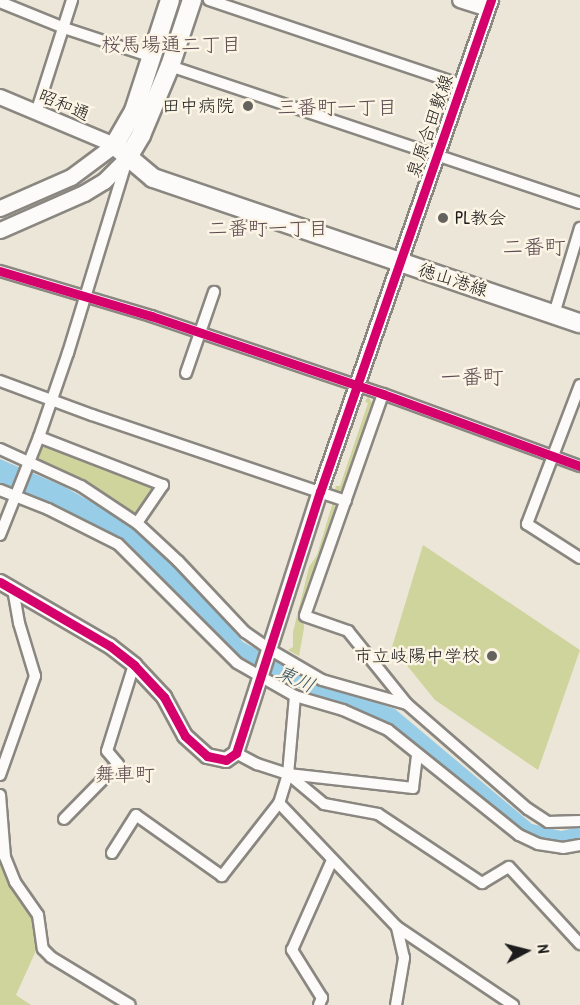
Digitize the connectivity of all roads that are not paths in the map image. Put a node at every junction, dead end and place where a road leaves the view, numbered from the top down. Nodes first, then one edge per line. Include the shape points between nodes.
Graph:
1 (72, 0) edge
2 (170, 0) edge
3 (192, 0) edge
4 (209, 0) edge
5 (460, 0) edge
6 (0, 2) edge
7 (489, 4) edge
8 (64, 28) junction
9 (152, 57) junction
10 (170, 66) junction
11 (462, 85) junction
12 (0, 97) edge
13 (36, 113) junction
14 (121, 151) junction
15 (436, 156) junction
16 (580, 203) edge
17 (0, 208) edge
18 (580, 228) edge
19 (0, 230) edge
20 (401, 263) junction
21 (0, 271) edge
22 (214, 292) dead end
23 (86, 296) junction
24 (554, 314) junction
25 (580, 323) edge
26 (200, 332) junction
27 (186, 373) dead end
28 (0, 381) edge
29 (358, 385) junction
30 (580, 385) edge
31 (383, 394) junction
32 (52, 400) junction
33 (39, 437) junction
34 (0, 449) edge
35 (551, 457) junction
36 (30, 462) junction
37 (580, 466) edge
38 (0, 490) edge
39 (320, 492) junction
40 (15, 498) junction
41 (346, 501) junction
42 (137, 523) junction
43 (0, 533) edge
44 (580, 558) edge
45 (7, 585) edge
46 (269, 649) junction
47 (134, 665) junction
48 (261, 677) junction
49 (295, 696) junction
50 (407, 704) junction
51 (236, 753) junction
52 (417, 754) junction
53 (288, 774) junction
54 (0, 775) edge
55 (0, 795) edge
56 (279, 803) junction
57 (64, 819) dead end
58 (580, 820) edge
59 (580, 845) edge
60 (112, 853) dead end
61 (332, 860) junction
62 (397, 927) junction
63 (580, 944) edge
64 (130, 1005) edge
65 (319, 1005) edge
66 (396, 1005) edge
67 (513, 1005) edge

1 - 8 street
2 - 9 main road
3 - 10 main road
4 - 11 street
5 - 7 street
6 - 8 street
7 - 11 street, 泉原合田敷線
8 - 9 street
8 - 13 street
9 - 14 main road
10 - 14 main road via 141,135
10 - 15 street
11 - 15 street, 泉原合田敷線
12 - 13 street, 昭和通
13 - 14 street, 昭和通
14 - 17 main road
14 - 19 main road via 104,181 84,194
14 - 20 main road, 徳山港線 via 153,178
14 - 23 street
15 - 16 street
15 - 20 street, 泉原合田敷線
18 - 24 street
20 - 24 main road, 徳山港線
20 - 29 street, 泉原合田敷線
21 - 23 street
22 - 26 street
23 - 26 street
23 - 32 street
24 - 25 main road, 徳山港線
26 - 27 street
26 - 29 street
28 - 32 street
29 - 31 street
29 - 39 street, 泉原合田敷線
30 - 35 street
31 - 35 street
31 - 41 street
32 - 33 street
32 - 39 street
33 - 36 street
33 - 42 street via 163,485
34 - 36 street
35 - 37 street
35 - 44 street via 526,524
36 - 40 street
36 - 42 street via 81,486
38 - 40 street
39 - 41 street
39 - 46 street, 泉原合田敷線
40 - 43 street
40 - 48 street via 48,509 118,544 237,663
41 - 50 street via 305,615 348,631
42 - 46 street via 245,632
45 - 47 street via 111,646
45 - 54 street via 35,676
46 - 48 street, 泉原合田敷線
46 - 50 street via 322,680
47 - 51 street via 164,697 185,736 207,756 226,760
47 - 57 street via 107,751 118,764
48 - 49 street
48 - 51 street, 泉原合田敷線
49 - 52 street via 373,722
49 - 53 street
50 - 58 street via 528,809 548,822
51 - 53 street
52 - 53 street via 413,789
52 - 59 street via 519,835 538,844 563,848
53 - 56 street
53 - 63 street via 324,804 378,814 482,883 509,867
55 - 64 street via 4,857 15,882 38,915 43,949
56 - 60 street via 222,876 136,815
56 - 61 street
61 - 62 street
61 - 65 street via 292,950 322,998
62 - 66 street via 404,958
62 - 67 street

